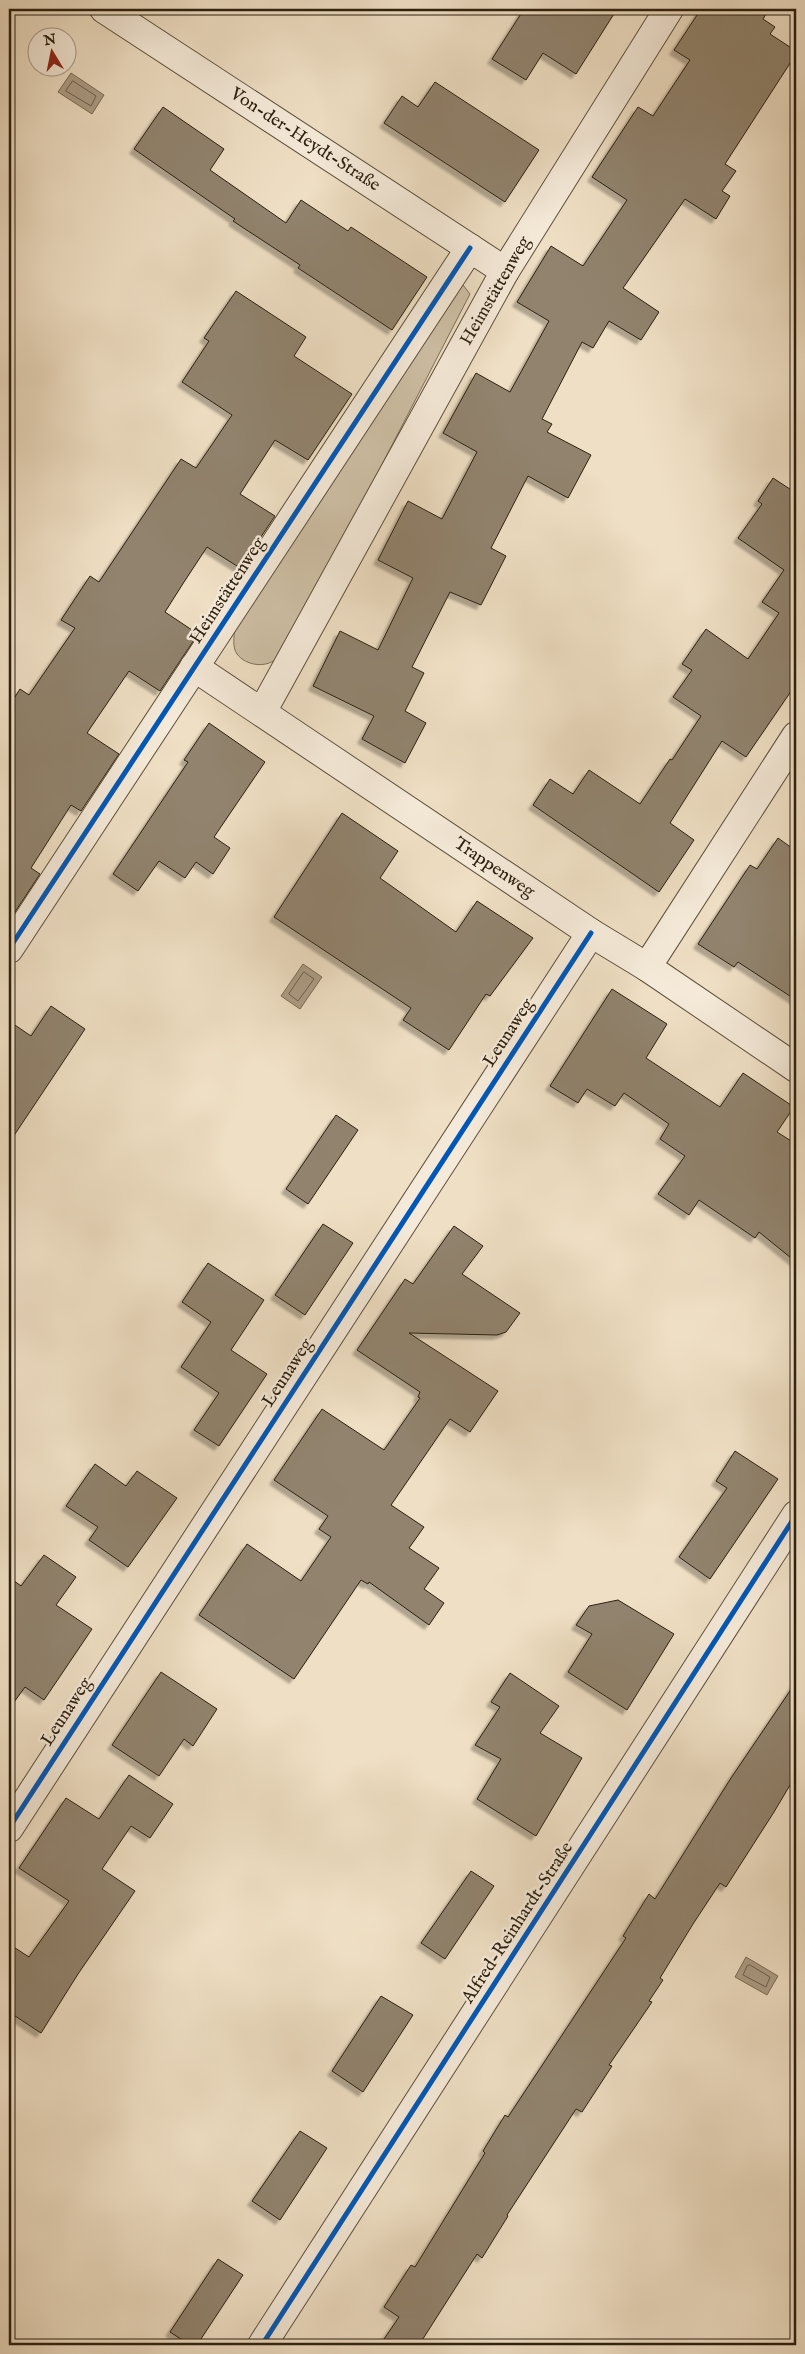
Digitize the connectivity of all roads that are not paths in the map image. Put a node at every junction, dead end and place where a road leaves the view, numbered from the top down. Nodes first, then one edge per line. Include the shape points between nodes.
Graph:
1 (104, 9) edge
2 (669, 9) edge
3 (470, 248) junction
4 (505, 270) junction
5 (194, 667) junction
6 (262, 712) junction
7 (796, 736) edge
8 (590, 933) junction
9 (9, 949) edge
10 (648, 967) junction
11 (796, 1068) edge
12 (796, 1515) edge
13 (9, 1828) edge
14 (262, 2345) edge

1 - 3 street, Von-der-Heydt-Straße
2 - 4 street, Heimstättenweg
3 - 4 street, Von-der-Heydt-Straße
3 - 5 street, Heimstättenweg
4 - 6 street, Heimstättenweg
5 - 6 street, Trappenweg
5 - 9 street, Heimstättenweg
6 - 8 street, Trappenweg
7 - 10 street
8 - 10 street, Trappenweg
8 - 13 street, Leunaweg
10 - 11 street, Trappenweg
12 - 14 street, Alfred-Reinhardt-Straße

